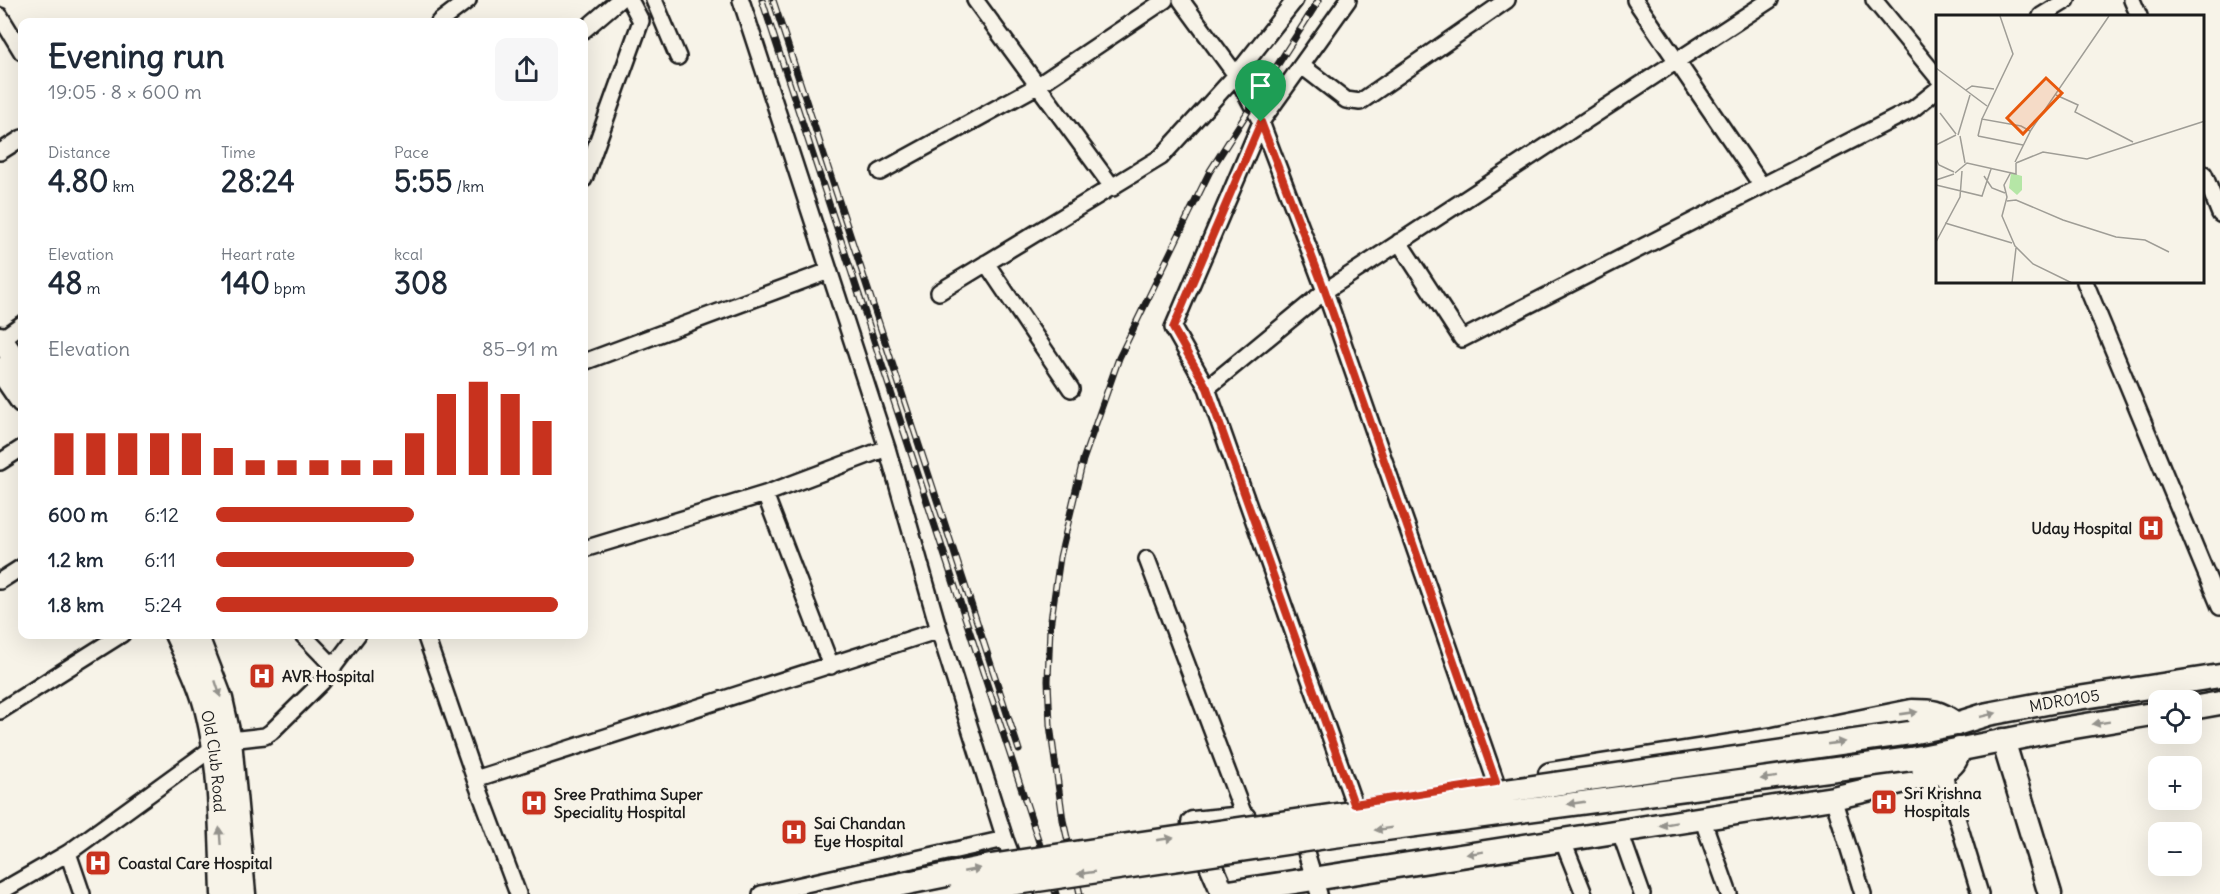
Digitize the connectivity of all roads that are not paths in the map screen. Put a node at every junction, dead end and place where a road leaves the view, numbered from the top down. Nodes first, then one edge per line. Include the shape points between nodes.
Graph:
1 (468, 0) edge
2 (618, 0) edge
3 (630, 0) edge
4 (654, 0) edge
5 (741, 0) edge
6 (975, 0) edge
7 (1165, 0) edge
8 (1181, 0) edge
9 (1295, 0) edge
10 (1348, 0) edge
11 (1507, 0) edge
12 (1635, 0) edge
13 (1770, 0) edge
14 (1874, 0) edge
15 (2067, 0) edge
16 (2132, 0) edge
17 (2043, 15) edge
18 (2139, 15) edge
19 (0, 16) edge
20 (444, 18) edge
21 (588, 26) edge
22 (18, 45) edge
23 (678, 57) dead end
24 (1676, 61) junction
25 (1302, 66) junction
26 (1236, 75) junction
27 (1936, 76) edge
28 (1037, 86) junction
29 (1936, 91) edge
30 (1261, 122) junction
31 (18, 141) edge
32 (0, 153) edge
33 (588, 163) edge
34 (880, 172) dead end
35 (2205, 176) edge
36 (1762, 186) junction
37 (1113, 188) junction
38 (2220, 214) edge
39 (1399, 242) junction
40 (986, 263) junction
41 (829, 271) junction
42 (2086, 284) edge
43 (1325, 291) junction
44 (939, 292) dead end
45 (18, 327) edge
46 (0, 338) edge
47 (588, 361) edge
48 (18, 364) edge
49 (0, 369) edge
50 (1207, 388) junction
51 (1071, 389) dead end
52 (18, 395) edge
53 (887, 448) junction
54 (18, 451) edge
55 (0, 462) edge
56 (765, 494) junction
57 (588, 548) edge
58 (1147, 559) dead end
59 (18, 570) edge
60 (0, 581) edge
61 (2220, 607) edge
62 (939, 630) junction
63 (114, 639) edge
64 (178, 639) edge
65 (198, 639) edge
66 (313, 639) edge
67 (354, 639) edge
68 (427, 639) edge
69 (831, 666) junction
70 (334, 667) junction
71 (2220, 676) edge
72 (2220, 703) edge
73 (2202, 706) edge
74 (0, 711) edge
75 (2148, 715) edge
76 (1956, 724) junction
77 (2003, 740) junction
78 (222, 743) junction
79 (1959, 749) junction
80 (1942, 772) junction
81 (475, 779) junction
82 (1496, 782) junction
83 (1833, 798) junction
84 (1354, 804) junction
85 (1294, 813) junction
86 (1245, 818) junction
87 (1702, 818) junction
88 (1620, 832) junction
89 (1005, 839) junction
90 (1562, 839) junction
91 (68, 853) junction
92 (1316, 887) edge
93 (0, 892) edge
94 (82, 894) edge
95 (223, 894) edge
96 (244, 894) edge
97 (518, 894) edge
98 (761, 894) edge
99 (853, 894) edge
100 (958, 894) edge
101 (1026, 894) edge
102 (1223, 894) edge
103 (1584, 894) edge
104 (1642, 894) edge
105 (1729, 894) edge
106 (1863, 894) edge
107 (1980, 894) edge
108 (2050, 894) edge

1 - 20 street
2 - 21 street
3 - 33 street via 641,21
4 - 23 street
5 - 41 street
6 - 28 street
7 - 28 street
8 - 26 street
9 - 26 street
10 - 25 street
11 - 25 street via 1360,102 1346,100
12 - 24 street
13 - 24 street
14 - 27 street
15 - 17 street
16 - 18 street
19 - 22 street
24 - 36 street
24 - 39 street
25 - 30 street
26 - 30 street
26 - 37 street via 1161,157
28 - 34 street
28 - 37 street
29 - 36 street via 1913,109
30 - 43 street
30 - 50 street via 1173,328
31 - 32 street
35 - 38 street
36 - 39 street via 1462,339
37 - 40 street
39 - 43 street
40 - 44 street
40 - 51 street
41 - 47 street
41 - 53 street
42 - 61 street
43 - 50 street
43 - 82 street
45 - 46 street
46 - 48 main road
49 - 52 main road
50 - 84 street
53 - 56 street
53 - 62 street
54 - 55 street
56 - 57 street
56 - 69 street
58 - 86 street
59 - 60 street
62 - 69 street
62 - 89 street
63 - 74 street
64 - 78 main road, Old Club Road
65 -> 78 main road, Old Club Road via 221,699
66 - 70 street
67 - 70 street
68 - 81 street
69 - 81 street
70 - 78 street via 271,732
76 -> 71 main road, MDR0105 via 2074,698
72 - 73 main road
75 -> 77 main road, MDR0105
82 -> 76 main road via 1774,739 1912,711 1934,711
99 -> 76 main road, MDR0105, bridge via 991,866
77 - 79 main road, MDR0105
77 - 108 main road
78 - 91 street
95 -> 78 main road, Old Club Road
78 - 96 main road, Old Club Road
79 - 80 main road via 1953,766
79 -> 100 main road, MDR0105, bridge via 1911,759 1333,836
80 - 83 main road
80 - 107 street
81 - 97 street
82 - 84 main road
83 - 87 main road
83 - 106 street
84 - 85 main road
85 - 86 main road
85 - 92 street
86 - 102 main road via 1193,823
87 -> 88 main road
87 - 105 street
88 - 90 main road
88 - 104 street
89 - 98 street
89 - 101 street
90 -> 92 main road
90 - 103 street
91 - 93 street
91 - 94 street
92 - 102 main road

